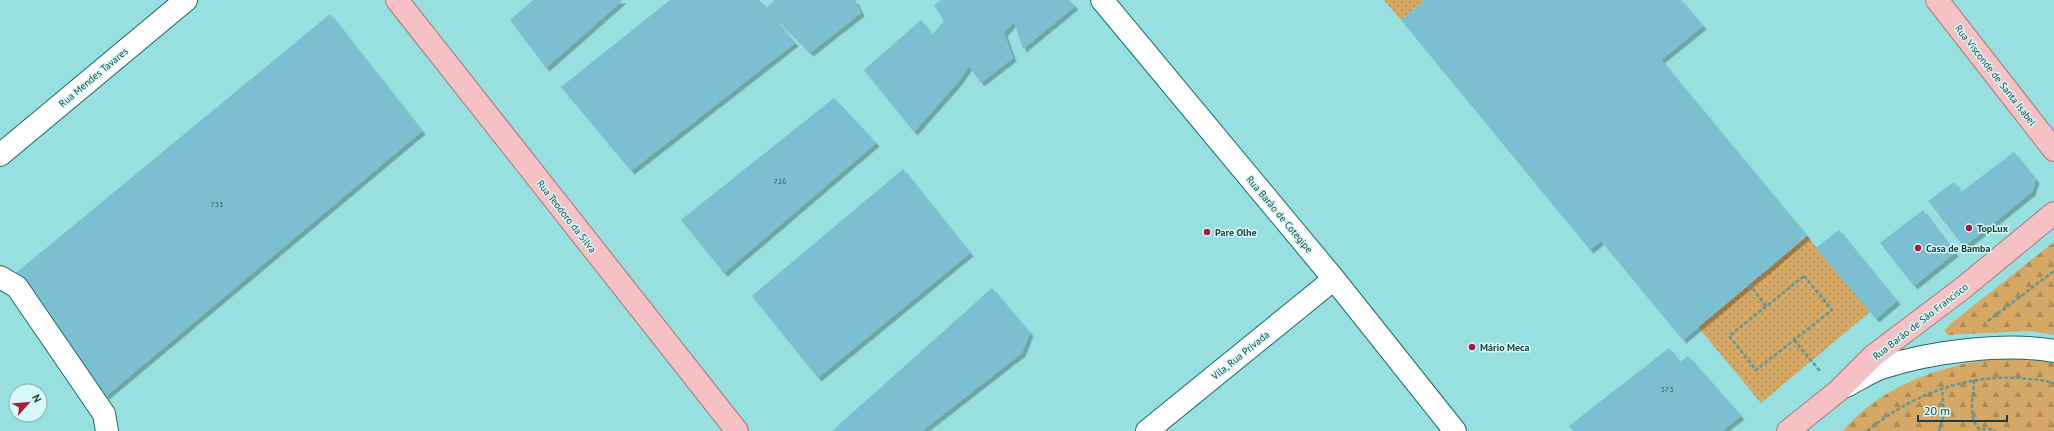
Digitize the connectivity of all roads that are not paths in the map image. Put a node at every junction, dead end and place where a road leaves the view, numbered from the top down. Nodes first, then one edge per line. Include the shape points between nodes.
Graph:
1 (186, 0) edge
2 (397, 0) edge
3 (1102, 0) edge
4 (1937, 0) edge
5 (2054, 150) edge
6 (0, 155) edge
7 (2054, 213) edge
8 (0, 277) edge
9 (1334, 279) junction
10 (2054, 351) edge
11 (1838, 391) junction
12 (1814, 411) junction
13 (107, 431) edge
14 (737, 431) edge
15 (1147, 431) edge
16 (1455, 431) edge
17 (1788, 431) edge
18 (1805, 431) edge

1 - 6 street, Rua Mendes Tavares
2 - 14 main road, Rua Teodoro da Silva
3 - 9 street, Rua Barão de Cotegipe
4 - 5 main road, Rua Visconde de Santa Isabel
7 - 11 main road, Rua Barão de São Francisco via 1963,288 1873,356
8 - 13 street via 17,287 104,414
9 - 15 street, Vila, Rua Privada
9 - 16 street, Rua Barão de Cotegipe
10 - 11 street via 2042,348 1999,348 1920,357 1883,367
11 - 12 main road, Rua Barão de São Francisco
12 - 17 main road, Rua Barão de São Francisco
12 - 18 street

